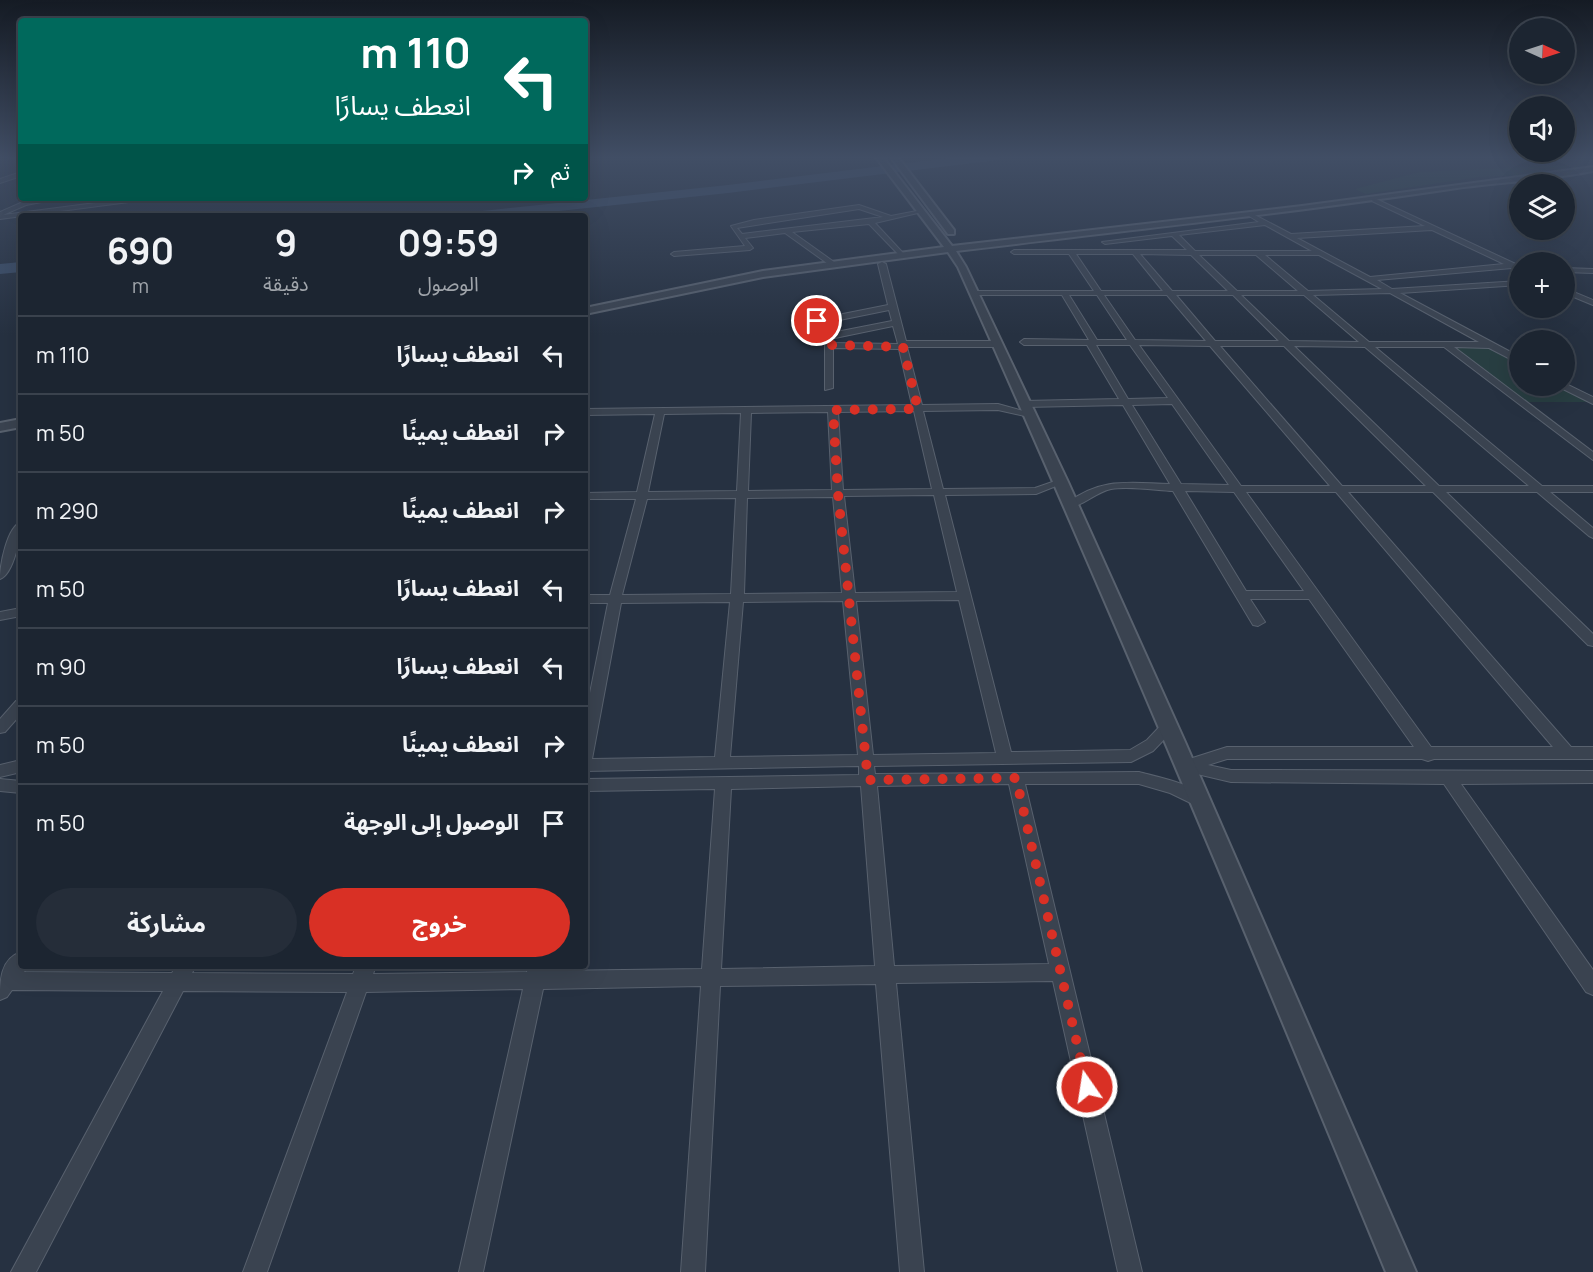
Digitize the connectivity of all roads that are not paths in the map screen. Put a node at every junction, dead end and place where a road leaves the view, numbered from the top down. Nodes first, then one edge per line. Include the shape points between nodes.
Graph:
1 (800, 215) edge
2 (885, 215) edge
3 (923, 215) edge
4 (926, 215) edge
5 (1248, 215) edge
6 (1251, 215) edge
7 (1406, 215) edge
8 (891, 218) junction
9 (871, 222) junction
10 (1266, 223) junction
11 (927, 224) junction
12 (1433, 228) junction
13 (786, 231) junction
14 (1108, 232) junction
15 (1097, 234) junction
16 (1174, 234) junction
17 (741, 236) junction
18 (1289, 236) junction
19 (1105, 242) junction
20 (923, 245) dead end
21 (1014, 252) dead end
22 (1072, 253) junction
23 (1116, 253) junction
24 (1135, 253) junction
25 (1194, 253) junction
26 (1258, 253) junction
27 (1320, 253) junction
28 (674, 254) dead end
29 (898, 254) junction
30 (953, 257) junction
31 (831, 264) junction
32 (882, 264) junction
33 (1509, 264) edge
34 (1509, 268) edge
35 (1575, 270) edge
36 (1593, 271) edge
37 (1368, 279) junction
38 (1509, 284) edge
39 (972, 289) junction
40 (1391, 291) junction
41 (1064, 293) junction
42 (1099, 293) junction
43 (1236, 293) junction
44 (1306, 293) junction
45 (1170, 294) junction
46 (1575, 295) edge
47 (1590, 301) edge
48 (893, 307) junction
49 (588, 309) edge
50 (588, 318) edge
51 (897, 323) junction
52 (827, 341) junction
53 (1024, 342) dead end
54 (1093, 343) junction
55 (1133, 343) junction
56 (997, 344) junction
57 (1214, 344) junction
58 (902, 345) junction
59 (1288, 345) junction
60 (1368, 345) junction
61 (1446, 345) junction
62 (1490, 345) junction
63 (1509, 356) edge
64 (828, 388) dead end
65 (1575, 392) edge
66 (1125, 401) junction
67 (1176, 401) junction
68 (1593, 401) edge
69 (918, 409) junction
70 (1027, 409) junction
71 (833, 410) junction
72 (660, 411) junction
73 (746, 411) junction
74 (588, 412) edge
75 (18, 424) edge
76 (0, 427) edge
77 (18, 431) edge
78 (0, 434) edge
79 (1593, 457) edge
80 (1061, 482) junction
81 (1177, 488) junction
82 (1239, 489) junction
83 (1339, 489) junction
84 (1436, 489) junction
85 (1539, 489) junction
86 (1593, 489) edge
87 (939, 493) junction
88 (838, 494) junction
89 (742, 495) junction
90 (588, 496) edge
91 (642, 496) junction
92 (1071, 505) junction
93 (18, 532) edge
94 (1593, 534) edge
95 (0, 575) edge
96 (1242, 595) junction
97 (1315, 595) junction
98 (964, 596) junction
99 (850, 597) junction
100 (737, 598) junction
101 (615, 599) junction
102 (588, 600) edge
103 (18, 613) edge
104 (0, 616) edge
105 (1258, 622) dead end
106 (1593, 642) edge
107 (18, 708) edge
108 (1169, 726) junction
109 (0, 728) edge
110 (588, 742) edge
111 (1567, 753) junction
112 (1593, 753) edge
113 (1428, 755) junction
114 (1005, 758) junction
115 (866, 760) junction
116 (588, 765) edge
117 (1186, 766) junction
118 (18, 767) edge
119 (0, 771) edge
120 (723, 773) junction
121 (1016, 778) junction
122 (1448, 778) junction
123 (868, 780) junction
124 (1590, 780) edge
125 (0, 785) edge
126 (588, 785) edge
127 (18, 787) edge
128 (1201, 802) junction
129 (18, 964) edge
130 (536, 972) edge
131 (1060, 972) junction
132 (181, 974) edge
133 (363, 974) edge
134 (885, 974) junction
135 (711, 976) junction
136 (2, 984) edge
137 (1593, 986) edge
138 (23, 1272) edge
139 (255, 1272) edge
140 (471, 1272) edge
141 (693, 1272) edge
142 (912, 1272) edge
143 (1130, 1272) edge
144 (1401, 1272) edge

1 - 17 street via 733,227
2 - 8 street
3 - 11 street
4 - 30 street
5 - 14 street
6 - 10 street
7 - 12 street
8 - 9 street
8 - 11 street
9 - 13 street
9 - 29 street
10 - 16 street
10 - 18 street
11 - 30 street
12 - 18 street
12 - 33 street
13 - 17 street
13 - 31 street
14 - 15 street
14 - 30 street
15 - 19 street
15 - 39 street via 975,252 968,259
16 - 19 street
16 - 25 street
17 - 28 street via 750,248
18 - 27 street
19 - 23 street
20 - 29 street
21 - 22 street
22 - 23 street
22 - 42 street
23 - 24 street
24 - 25 street
24 - 45 street
25 - 26 street
25 - 43 street
26 - 27 street
26 - 44 street
27 - 37 street
29 - 30 street
29 - 31 street
30 - 32 street
30 - 39 street
31 - 49 street
32 - 48 street
32 - 50 street via 779,280
34 - 37 street
35 - 36 street
37 - 40 street
38 - 40 street
39 - 41 street
39 - 56 street
40 - 44 street
40 - 62 street
41 - 42 street
41 - 54 street
42 - 45 street
42 - 55 street
43 - 44 street
43 - 45 street
43 - 59 street
44 - 60 street
45 - 57 street
46 - 47 street
48 - 51 street
48 - 52 street via 813,322
51 - 52 street
51 - 58 street
52 - 58 street
52 - 64 street
53 - 54 street
54 - 55 street
54 - 66 street
55 - 57 street
55 - 67 street
56 - 58 street
56 - 70 street
57 - 59 street
57 - 83 street
58 - 69 street
59 - 60 street
59 - 84 street
60 - 61 street
60 - 85 street
61 - 62 street
61 - 79 street
62 - 63 street
65 - 68 street
66 - 67 street
66 - 70 street
66 - 81 street
67 - 82 street
69 - 70 street
69 - 71 street
69 - 87 street
70 - 80 street
71 - 73 street
71 - 88 street
72 - 73 street
72 - 74 street
72 - 91 street
73 - 89 street
75 - 76 street
77 - 78 street
80 - 87 street via 1036,491
80 - 92 street
81 - 82 street
81 - 92 street via 1109,486 1084,495
81 - 96 street
82 - 83 street
82 - 97 street
83 - 84 street
83 - 111 street
84 - 85 street
84 - 106 street
85 - 86 street
85 - 94 street
87 - 88 street
87 - 98 street
88 - 89 street
88 - 99 street
89 - 91 street
89 - 100 street
90 - 91 street
91 - 101 street
92 - 108 street
93 - 95 street
96 - 97 street
96 - 105 street
97 - 113 street
98 - 99 street
98 - 114 street
99 - 100 street
99 - 115 street
100 - 101 street
100 - 120 street
101 - 102 street
101 - 110 street
103 - 104 street
107 - 109 street
108 - 114 street via 1144,752 1131,756
108 - 117 street
111 - 112 street
111 - 113 street
113 - 117 street via 1227,753
114 - 115 street
115 - 120 street
115 - 123 street
116 - 120 street
117 - 122 street via 1231,776
117 - 128 street
118 - 119 street
120 - 123 street
120 - 126 street
120 - 135 street
121 - 123 street
121 - 128 street via 1139,778
121 - 131 street
122 - 124 street
122 - 137 street
123 - 134 street
125 - 127 street
128 - 144 street
129 - 136 street
130 - 133 street
130 - 135 street
130 - 140 street
131 - 134 street
131 - 143 street
132 - 133 street
132 - 136 street
132 - 138 street
133 - 139 street
134 - 135 street
134 - 142 street
135 - 141 street

